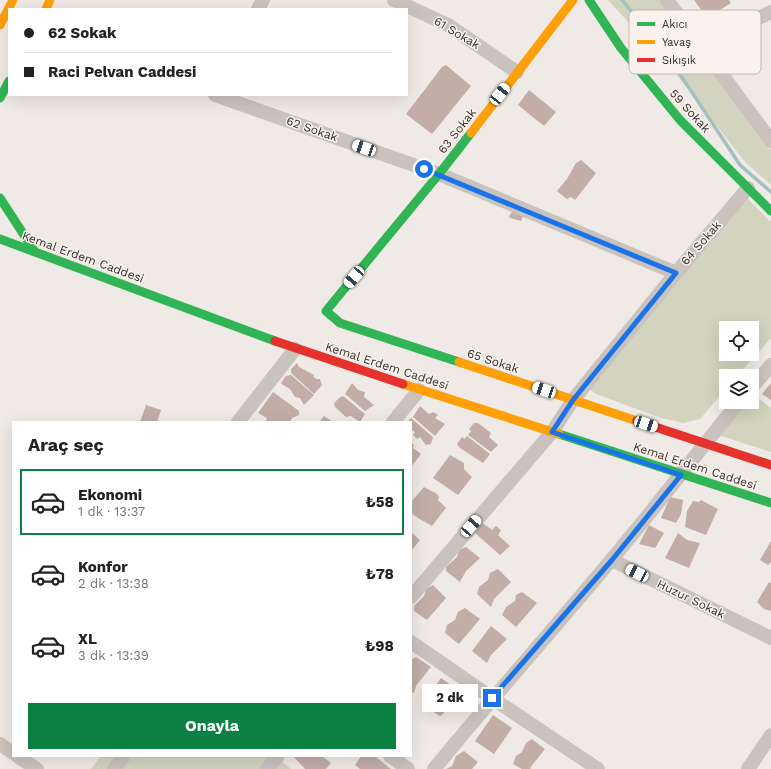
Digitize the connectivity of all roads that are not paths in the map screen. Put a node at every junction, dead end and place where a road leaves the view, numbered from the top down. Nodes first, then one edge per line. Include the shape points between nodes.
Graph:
1 (394, 0) edge
2 (573, 0) edge
3 (589, 0) edge
4 (667, 0) edge
5 (8, 10) edge
6 (674, 10) edge
7 (771, 12) edge
8 (761, 17) edge
9 (0, 25) edge
10 (629, 58) edge
11 (517, 72) junction
12 (642, 74) edge
13 (721, 74) edge
14 (8, 83) edge
15 (218, 96) edge
16 (0, 98) edge
17 (771, 141) edge
18 (439, 174) junction
19 (748, 188) junction
20 (0, 198) edge
21 (771, 211) edge
22 (0, 239) edge
23 (35, 252) junction
24 (676, 273) junction
25 (326, 311) joint
26 (295, 349) junction
27 (771, 364) edge
28 (759, 379) edge
29 (419, 390) junction
30 (573, 400) junction
31 (733, 409) edge
32 (239, 421) edge
33 (395, 421) edge
34 (552, 432) junction
35 (704, 444) junction
36 (771, 465) edge
37 (681, 475) junction
38 (771, 503) edge
39 (612, 560) junction
40 (412, 596) edge
41 (771, 638) edge
42 (412, 643) edge
43 (492, 698) junction
44 (771, 735) edge
45 (0, 744) edge
46 (12, 752) edge
47 (19, 757) edge
48 (123, 757) edge
49 (277, 757) edge
50 (391, 757) edge
51 (37, 769) edge
52 (114, 769) edge
53 (267, 769) edge
54 (408, 769) edge
55 (434, 769) edge
56 (598, 769) edge
57 (748, 769) edge

1 - 11 street, 61 Sokak via 448,25
2 - 11 street, 63 Sokak
3 - 10 street, 59 Sokak
4 - 6 street
5 - 9 street
7 - 8 street
11 - 18 street, 63 Sokak
12 - 19 street, 59 Sokak via 680,120
13 - 17 street
14 - 16 street
15 - 18 street, 62 Sokak
18 - 24 street, 62 Sokak
18 - 25 street, 63 Sokak
19 - 21 street, 59 Sokak
19 - 24 street, 64 Sokak
20 - 23 street
22 - 23 street, Kemal Erdem Caddesi
23 - 26 street, Kemal Erdem Caddesi
24 - 30 street, 64 Sokak
25 - 30 street, 65 Sokak via 340,323
26 - 29 street, Kemal Erdem Caddesi
26 - 32 street
27 - 28 street
29 - 33 street
29 - 34 street, Kemal Erdem Caddesi
30 - 34 street, 64 Sokak
30 - 35 street, 65 Sokak
31 - 35 street
34 - 37 street, Kemal Erdem Caddesi
34 - 40 street, 64 Sokak
35 - 36 street, 65 Sokak
35 - 37 street
37 - 38 street, Kemal Erdem Caddesi
37 - 39 street
39 - 41 street, Huzur Sokak
39 - 43 street
42 - 43 street
43 - 55 street
43 - 56 street
44 - 57 street
45 - 46 street
47 - 51 street
48 - 52 street
49 - 53 street
50 - 54 street

